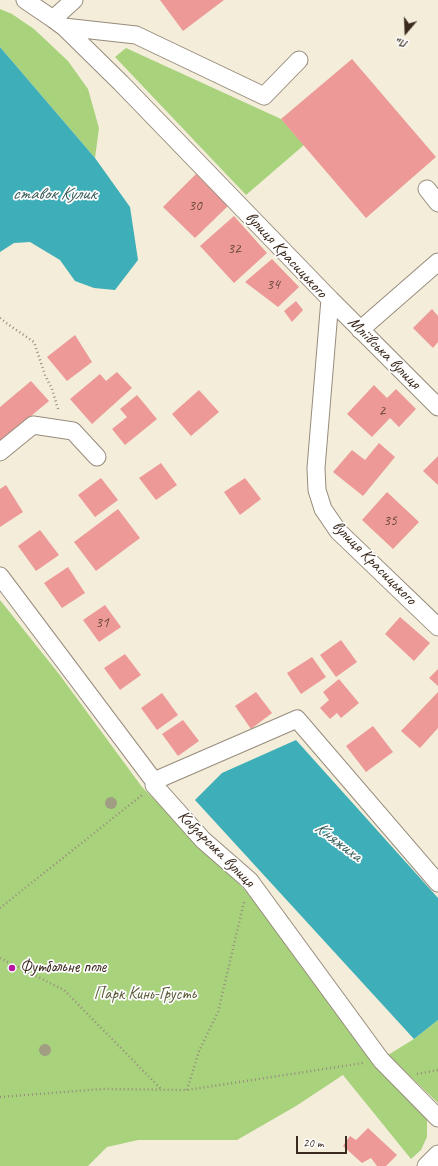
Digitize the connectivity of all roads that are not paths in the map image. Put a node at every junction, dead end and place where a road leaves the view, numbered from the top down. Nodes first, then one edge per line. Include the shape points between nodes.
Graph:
1 (25, 0) edge
2 (74, 0) edge
3 (59, 23) junction
4 (299, 60) dead end
5 (427, 189) dead end
6 (438, 203) edge
7 (438, 262) edge
8 (330, 300) junction
9 (360, 330) junction
10 (438, 407) edge
11 (0, 452) edge
12 (98, 457) dead end
13 (0, 576) edge
14 (438, 627) edge
15 (154, 783) junction
16 (438, 883) edge
17 (438, 1118) edge

1 - 3 street, вулиця Красицького
2 - 3 street
3 - 4 street via 136,35 264,96
3 - 8 street, вулиця Красицького via 122,83
5 - 6 street
7 - 9 street
8 - 9 street, Мліївська вулиця
8 - 14 street, вулиця Красицького via 316,468 317,490 323,509 338,530
9 - 10 street, Мліївська вулиця
11 - 12 street via 33,425 73,432
13 - 15 street, Кобзарська вулиця
15 - 16 street via 297,719
15 - 17 street, Кобзарська вулиця via 203,840 250,881 380,1060

